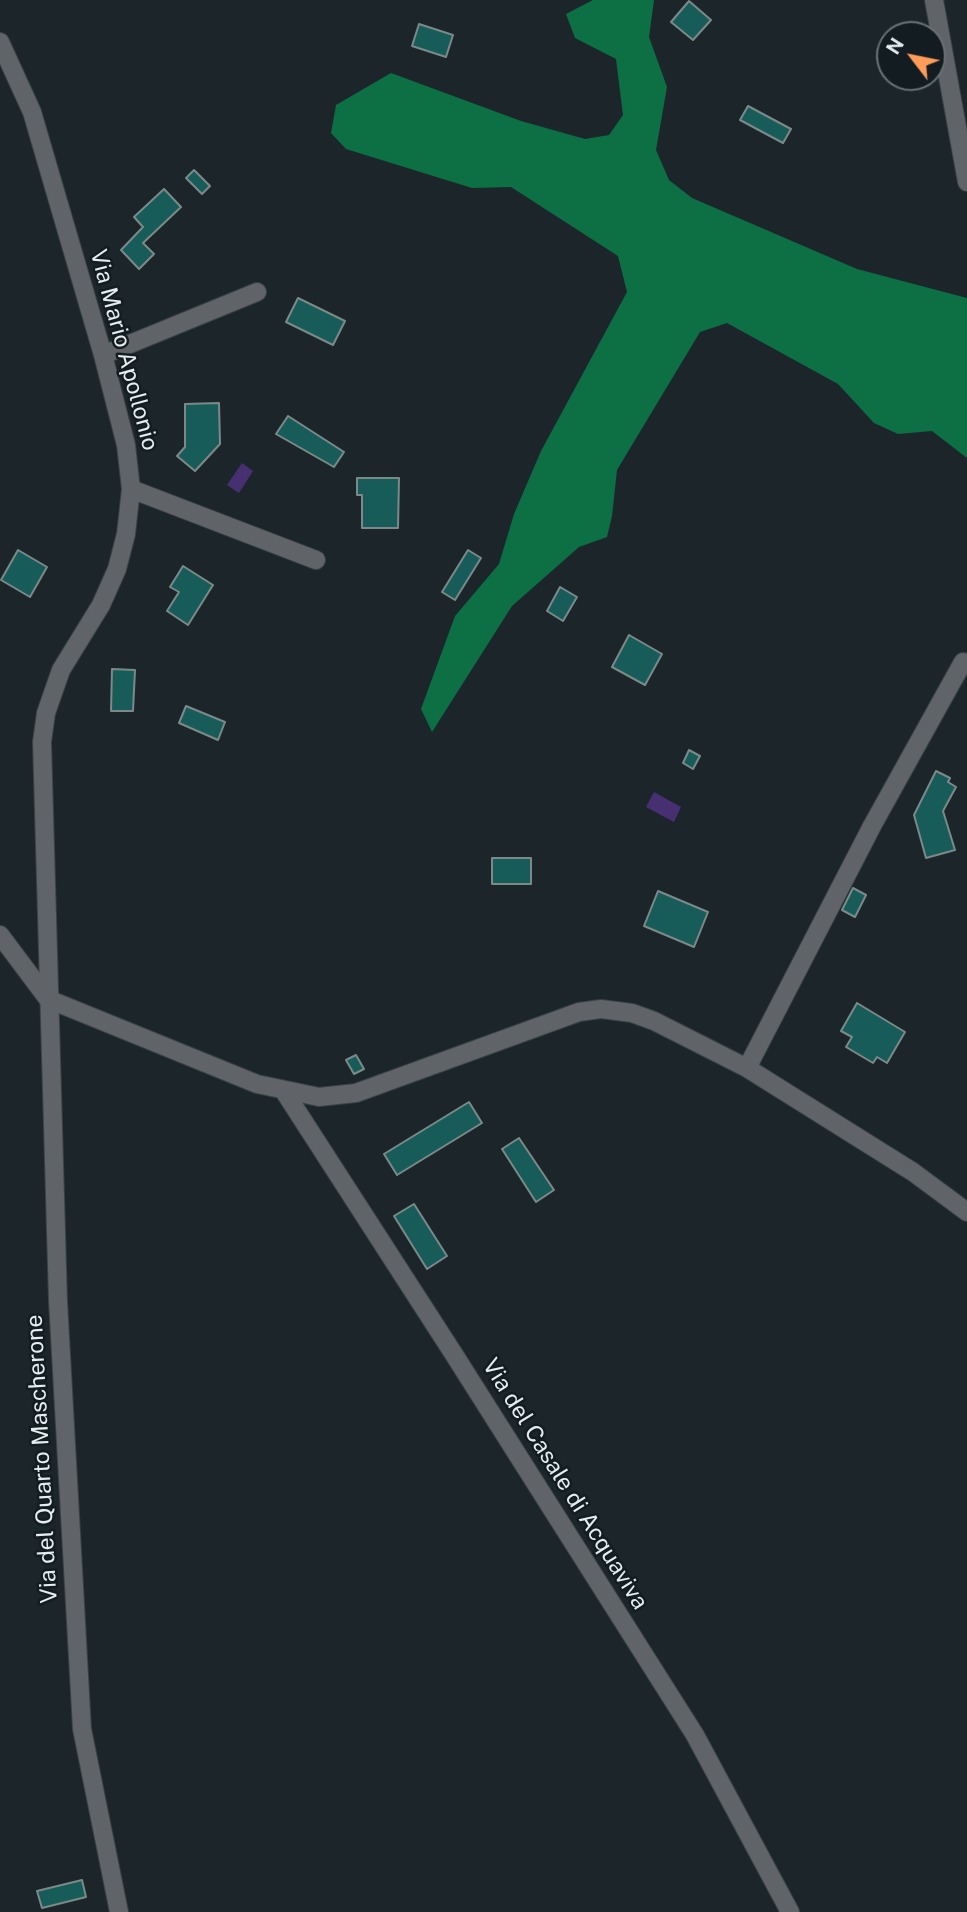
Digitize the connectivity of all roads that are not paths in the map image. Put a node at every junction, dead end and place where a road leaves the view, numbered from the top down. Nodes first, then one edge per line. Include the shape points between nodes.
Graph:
1 (934, 0) edge
2 (0, 42) edge
3 (967, 182) edge
4 (257, 292) dead end
5 (103, 355) junction
6 (131, 489) junction
7 (316, 559) dead end
8 (963, 662) dead end
9 (0, 934) edge
10 (48, 999) junction
11 (747, 1068) junction
12 (284, 1091) junction
13 (967, 1212) edge
14 (119, 1912) edge
15 (790, 1912) edge

1 - 3 street
2 - 5 street, Via Mario Apollonio via 32,112
4 - 5 street
5 - 6 street, Via Mario Apollonio via 126,444
6 - 7 street
6 - 10 street, Via Mario Apollonio via 126,534 111,586 61,670 46,713
8 - 11 street
9 - 10 street
10 - 12 street
10 - 14 street, Via del Quarto Mascherone via 58,1301 82,1730
11 - 12 street via 654,1021 601,1009 570,1015 356,1093 319,1097
11 - 13 street via 913,1172
12 - 15 street, Via del Casale di Acquaviva via 695,1735

